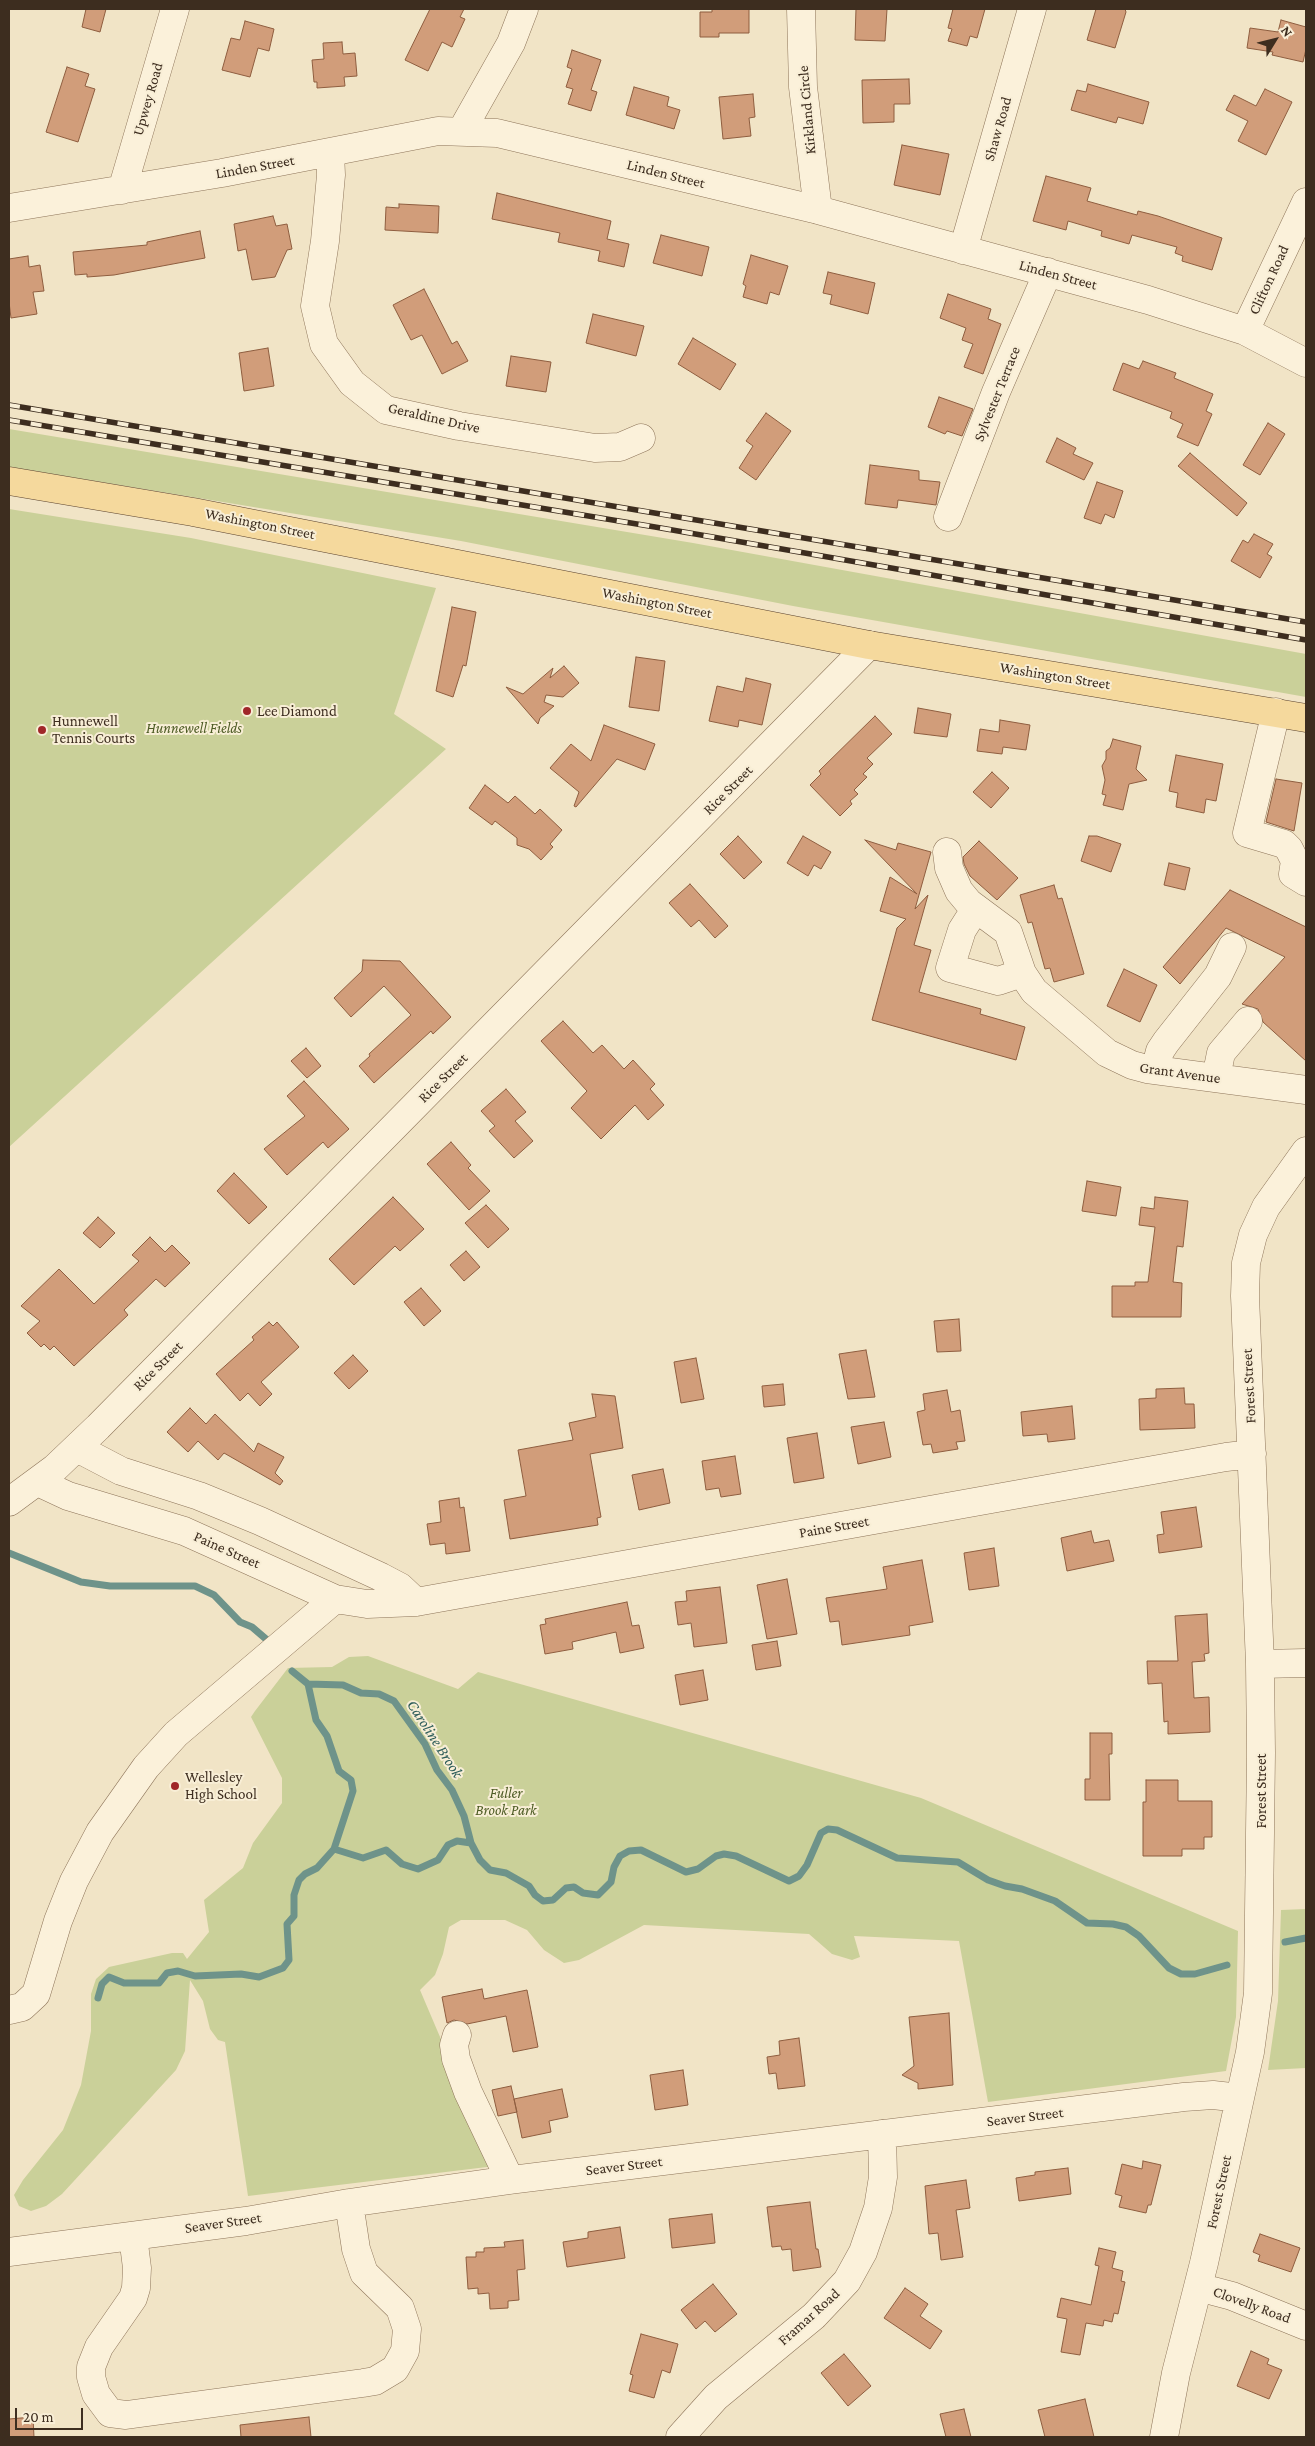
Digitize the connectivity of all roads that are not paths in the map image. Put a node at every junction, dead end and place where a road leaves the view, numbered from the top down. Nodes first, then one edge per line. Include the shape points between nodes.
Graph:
1 (174, 9) edge
2 (524, 9) edge
3 (802, 9) edge
4 (1032, 9) edge
5 (462, 130) junction
6 (330, 153) junction
7 (122, 190) junction
8 (1306, 202) edge
9 (9, 208) edge
10 (818, 210) junction
11 (963, 250) junction
12 (1048, 272) junction
13 (1245, 331) junction
14 (1306, 363) edge
15 (641, 438) dead end
16 (9, 481) edge
17 (948, 517) dead end
18 (869, 645) junction
19 (1276, 712) junction
20 (1306, 718) edge
21 (947, 852) dead end
22 (1299, 859) edge
23 (976, 908) junction
24 (1232, 947) dead end
25 (1022, 973) junction
26 (1248, 1021) dead end
27 (1155, 1070) junction
28 (1216, 1078) junction
29 (1306, 1090) edge
30 (1306, 1152) edge
31 (77, 1448) junction
32 (1252, 1454) junction
33 (38, 1482) junction
34 (9, 1502) edge
35 (335, 1599) junction
36 (416, 1602) junction
37 (1306, 1663) edge
38 (1260, 1664) junction
39 (9, 2010) edge
40 (457, 2035) dead end
41 (1240, 2098) junction
42 (882, 2134) junction
43 (510, 2180) junction
44 (349, 2203) junction
45 (133, 2236) junction
46 (9, 2252) edge
47 (1198, 2287) junction
48 (1306, 2326) edge
49 (112, 2425) edge
50 (680, 2437) edge
51 (1164, 2437) edge

1 - 7 street, Upwey Road
2 - 5 street via 511,43
3 - 10 street, Kirkland Circle via 803,86
4 - 11 street, Shaw Road
5 - 6 street, Linden Street via 403,136
5 - 10 street, Linden Street via 497,133
6 - 7 street, Linden Street
6 - 15 street, Geraldine Drive via 326,241 315,306 324,344 352,383 386,410 459,426 595,448 620,447
7 - 9 street, Linden Street
8 - 13 street, Clifton Road
10 - 11 street, Linden Street
11 - 12 street, Linden Street
12 - 13 street, Linden Street
12 - 17 street, Sylvester Terrace via 996,392
13 - 14 street, Linden Street
16 - 18 main road, Washington Street via 258,524
18 - 19 main road, Washington Street
18 - 31 street, Rice Street
19 - 20 main road, Washington Street
19 - 22 street via 1247,833 1278,840
21 - 23 street, Grant Avenue via 954,883
23 - 25 street, Grant Avenue via 1008,932
23 - 25 street via 962,930 950,968 998,981
24 - 27 street via 1218,976 1160,1051
25 - 27 street, Grant Avenue via 1034,991 1119,1060
26 - 28 street via 1221,1053
27 - 28 street, Grant Avenue
28 - 29 street, Grant Avenue
30 - 32 street, Forest Street via 1266,1207 1253,1235 1246,1264
31 - 33 street, Rice Street
31 - 36 street via 112,1467 253,1518 381,1577
32 - 36 street, Paine Street via 1226,1456
32 - 38 street, Forest Street
33 - 34 street, Rice Street
33 - 35 street, Paine Street via 68,1496 184,1531
35 - 36 street, Paine Street via 357,1604
35 - 39 street via 176,1734 146,1767 100,1832 74,1881 36,1994 22,2007
37 - 38 street
38 - 41 street, Forest Street via 1259,1969 1255,2019
40 - 43 street via 454,2045 459,2067 494,2151
41 - 42 street, Seaver Street via 1213,2095 1184,2097
41 - 47 street, Forest Street
42 - 43 street, Seaver Street
42 - 50 street, Framar Road via 883,2177 878,2208 863,2252 847,2281 814,2316 716,2397
43 - 44 street, Seaver Street
44 - 45 street, Seaver Street
44 - 49 street via 356,2249 364,2273 394,2301 405,2318 405,2351 395,2369 363,2383 126,2415
45 - 46 street, Seaver Street
45 - 49 street via 137,2268 133,2298 99,2347 91,2367 96,2394
47 - 48 street, Clovelly Road via 1232,2296
47 - 51 street, Forest Street

